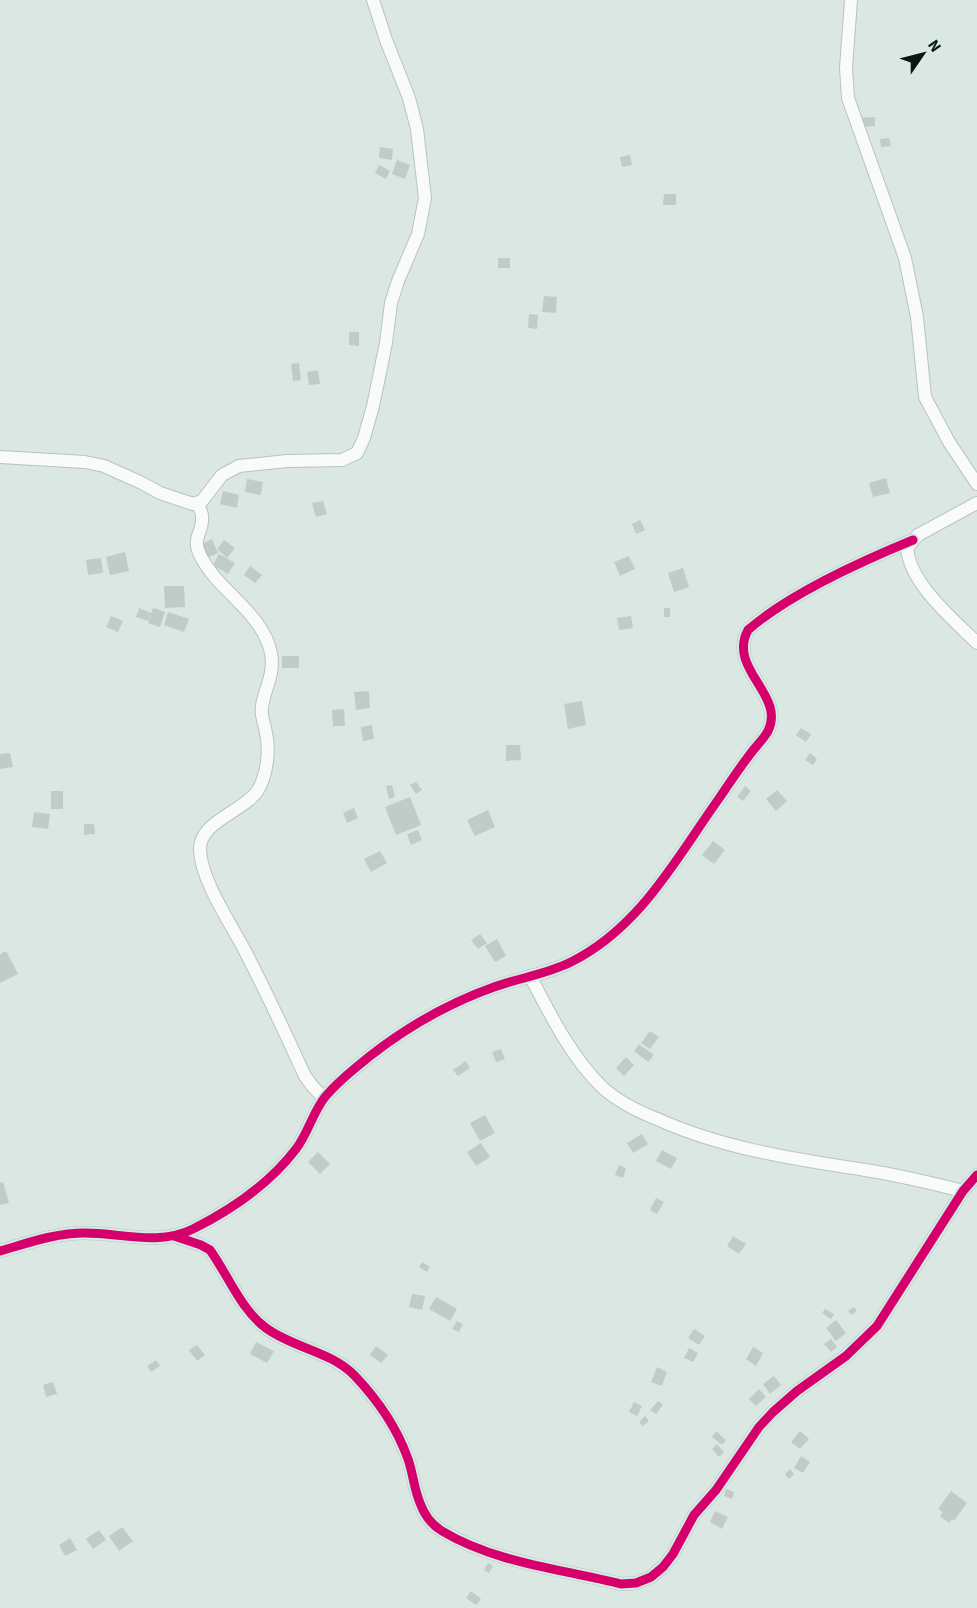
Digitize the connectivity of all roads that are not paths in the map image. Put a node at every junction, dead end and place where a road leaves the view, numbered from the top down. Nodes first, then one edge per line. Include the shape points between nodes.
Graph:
1 (373, 0) edge
2 (851, 0) edge
3 (0, 457) edge
4 (977, 484) edge
5 (977, 502) edge
6 (198, 503) junction
7 (913, 540) junction
8 (977, 643) edge
9 (530, 976) junction
10 (324, 1098) junction
11 (977, 1175) edge
12 (963, 1191) junction
13 (174, 1236) junction
14 (0, 1251) edge

1 - 6 street via 409,98 417,129 425,198 418,234 391,303 364,438 357,453 342,460 239,466 222,475
2 - 4 street via 848,98 905,258 917,317 926,397
3 - 6 street via 104,466 160,493
5 - 7 street
6 - 10 street via 202,516 196,539 198,552 257,622 272,660 262,707 267,742 263,779 244,805 205,834 201,860 305,1076
7 - 8 street via 907,548 915,572
7 - 9 street via 811,589 748,630 742,640 743,652 771,707 768,731 645,903 606,939 572,962
9 - 10 street via 469,996 419,1022 392,1039
9 - 12 street via 590,1074 615,1098 637,1110 729,1146
10 - 13 street via 297,1148 260,1186
11 - 12 street
12 - 13 street via 877,1326 759,1427 694,1515 663,1567 651,1577 621,1584 486,1551 441,1531 420,1503 400,1440 352,1374 321,1354 267,1329 245,1307 210,1250
13 - 14 street via 140,1238 86,1233 47,1237

